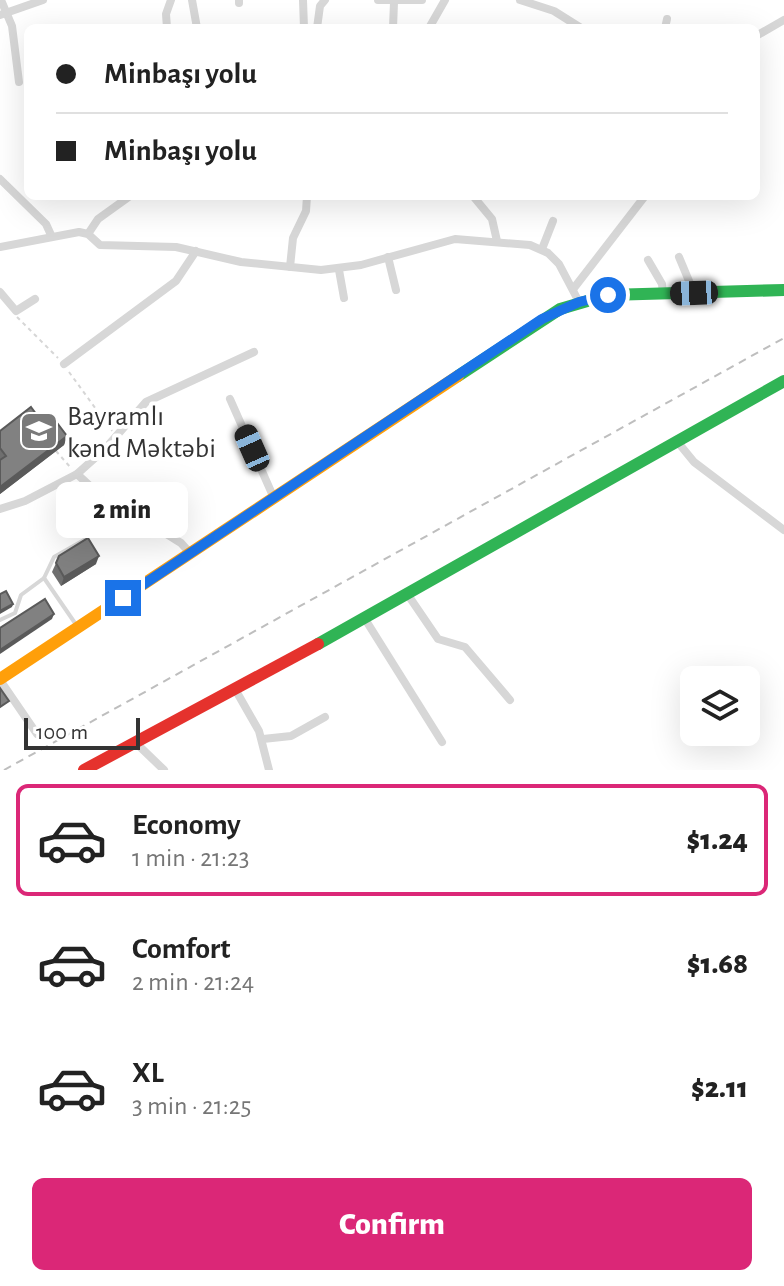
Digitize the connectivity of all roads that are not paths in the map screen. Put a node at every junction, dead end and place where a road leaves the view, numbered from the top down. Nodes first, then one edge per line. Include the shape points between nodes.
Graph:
1 (1, 0) edge
2 (43, 0) edge
3 (171, 0) edge
4 (192, 0) edge
5 (303, 0) edge
6 (325, 0) edge
7 (378, 0) edge
8 (422, 0) edge
9 (445, 0) edge
10 (520, 0) edge
11 (394, 2) edge
12 (4, 14) edge
13 (784, 20) edge
14 (167, 24) edge
15 (196, 24) edge
16 (304, 24) edge
17 (318, 24) edge
18 (393, 24) edge
19 (431, 24) edge
20 (575, 24) edge
21 (760, 34) edge
22 (19, 82) dead end
23 (0, 179) edge
24 (124, 200) edge
25 (307, 200) edge
26 (476, 200) edge
27 (642, 200) edge
28 (553, 221) dead end
29 (88, 234) junction
30 (51, 235) junction
31 (497, 241) junction
32 (0, 247) edge
33 (542, 249) junction
34 (196, 251) junction
35 (388, 257) junction
36 (679, 257) dead end
37 (648, 260) dead end
38 (290, 267) junction
39 (339, 270) junction
40 (574, 288) junction
41 (396, 290) dead end
42 (784, 290) edge
43 (0, 292) edge
44 (694, 293) junction
45 (663, 294) junction
46 (344, 298) dead end
47 (35, 299) dead end
48 (579, 302) junction
49 (254, 352) dead end
50 (64, 364) road end
51 (784, 381) edge
52 (230, 399) dead end
53 (676, 440) junction
54 (77, 474) junction
55 (273, 496) junction
56 (0, 509) edge
57 (784, 530) edge
58 (84, 540) edge
59 (190, 553) junction
60 (44, 578) junction
61 (408, 595) junction
62 (365, 619) junction
63 (0, 620) edge
64 (78, 628) junction
65 (0, 679) edge
66 (235, 689) junction
67 (510, 700) dead end
68 (325, 717) dead end
69 (37, 734) dead end
70 (263, 739) junction
71 (442, 742) dead end
72 (136, 743) junction
73 (84, 770) edge
74 (164, 770) edge
75 (269, 770) edge

1 - 12 street
2 - 12 street
3 - 14 street
4 - 15 street
5 - 16 street
6 - 17 street
7 - 11 street
8 - 11 street
9 - 19 street
10 - 20 street
11 - 18 street
12 - 22 street
13 - 21 street
23 - 30 street
24 - 29 street via 98,219
25 - 38 street via 293,238
26 - 31 street via 492,219
27 - 40 street
28 - 33 street
29 - 30 street
29 - 34 street via 100,245
30 - 32 street
31 - 33 street
31 - 35 street via 455,239
33 - 40 street
34 - 38 street
34 - 50 street via 176,281
35 - 39 street
35 - 41 street
36 - 44 street
37 - 45 street
38 - 39 street
39 - 46 street
40 - 48 street
42 - 44 street
43 - 47 street via 16,311
44 - 45 street
45 - 48 street via 608,295
48 - 55 street via 542,319
49 - 54 street via 146,402
51 - 53 street
52 - 55 street
53 - 57 street via 694,462
53 - 61 street
54 - 56 street
54 - 59 street
55 - 59 street
58 - 60 lane via 54,557
59 - 64 street
60 - 63 lane via 21,595 15,613
60 - 64 lane
61 - 62 street
61 - 67 street via 438,639 465,647
62 - 66 street
62 - 71 street
64 - 65 street
65 - 69 street
66 - 70 street
66 - 72 street
68 - 70 street via 291,736
70 - 75 street
72 - 73 street
72 - 74 street

